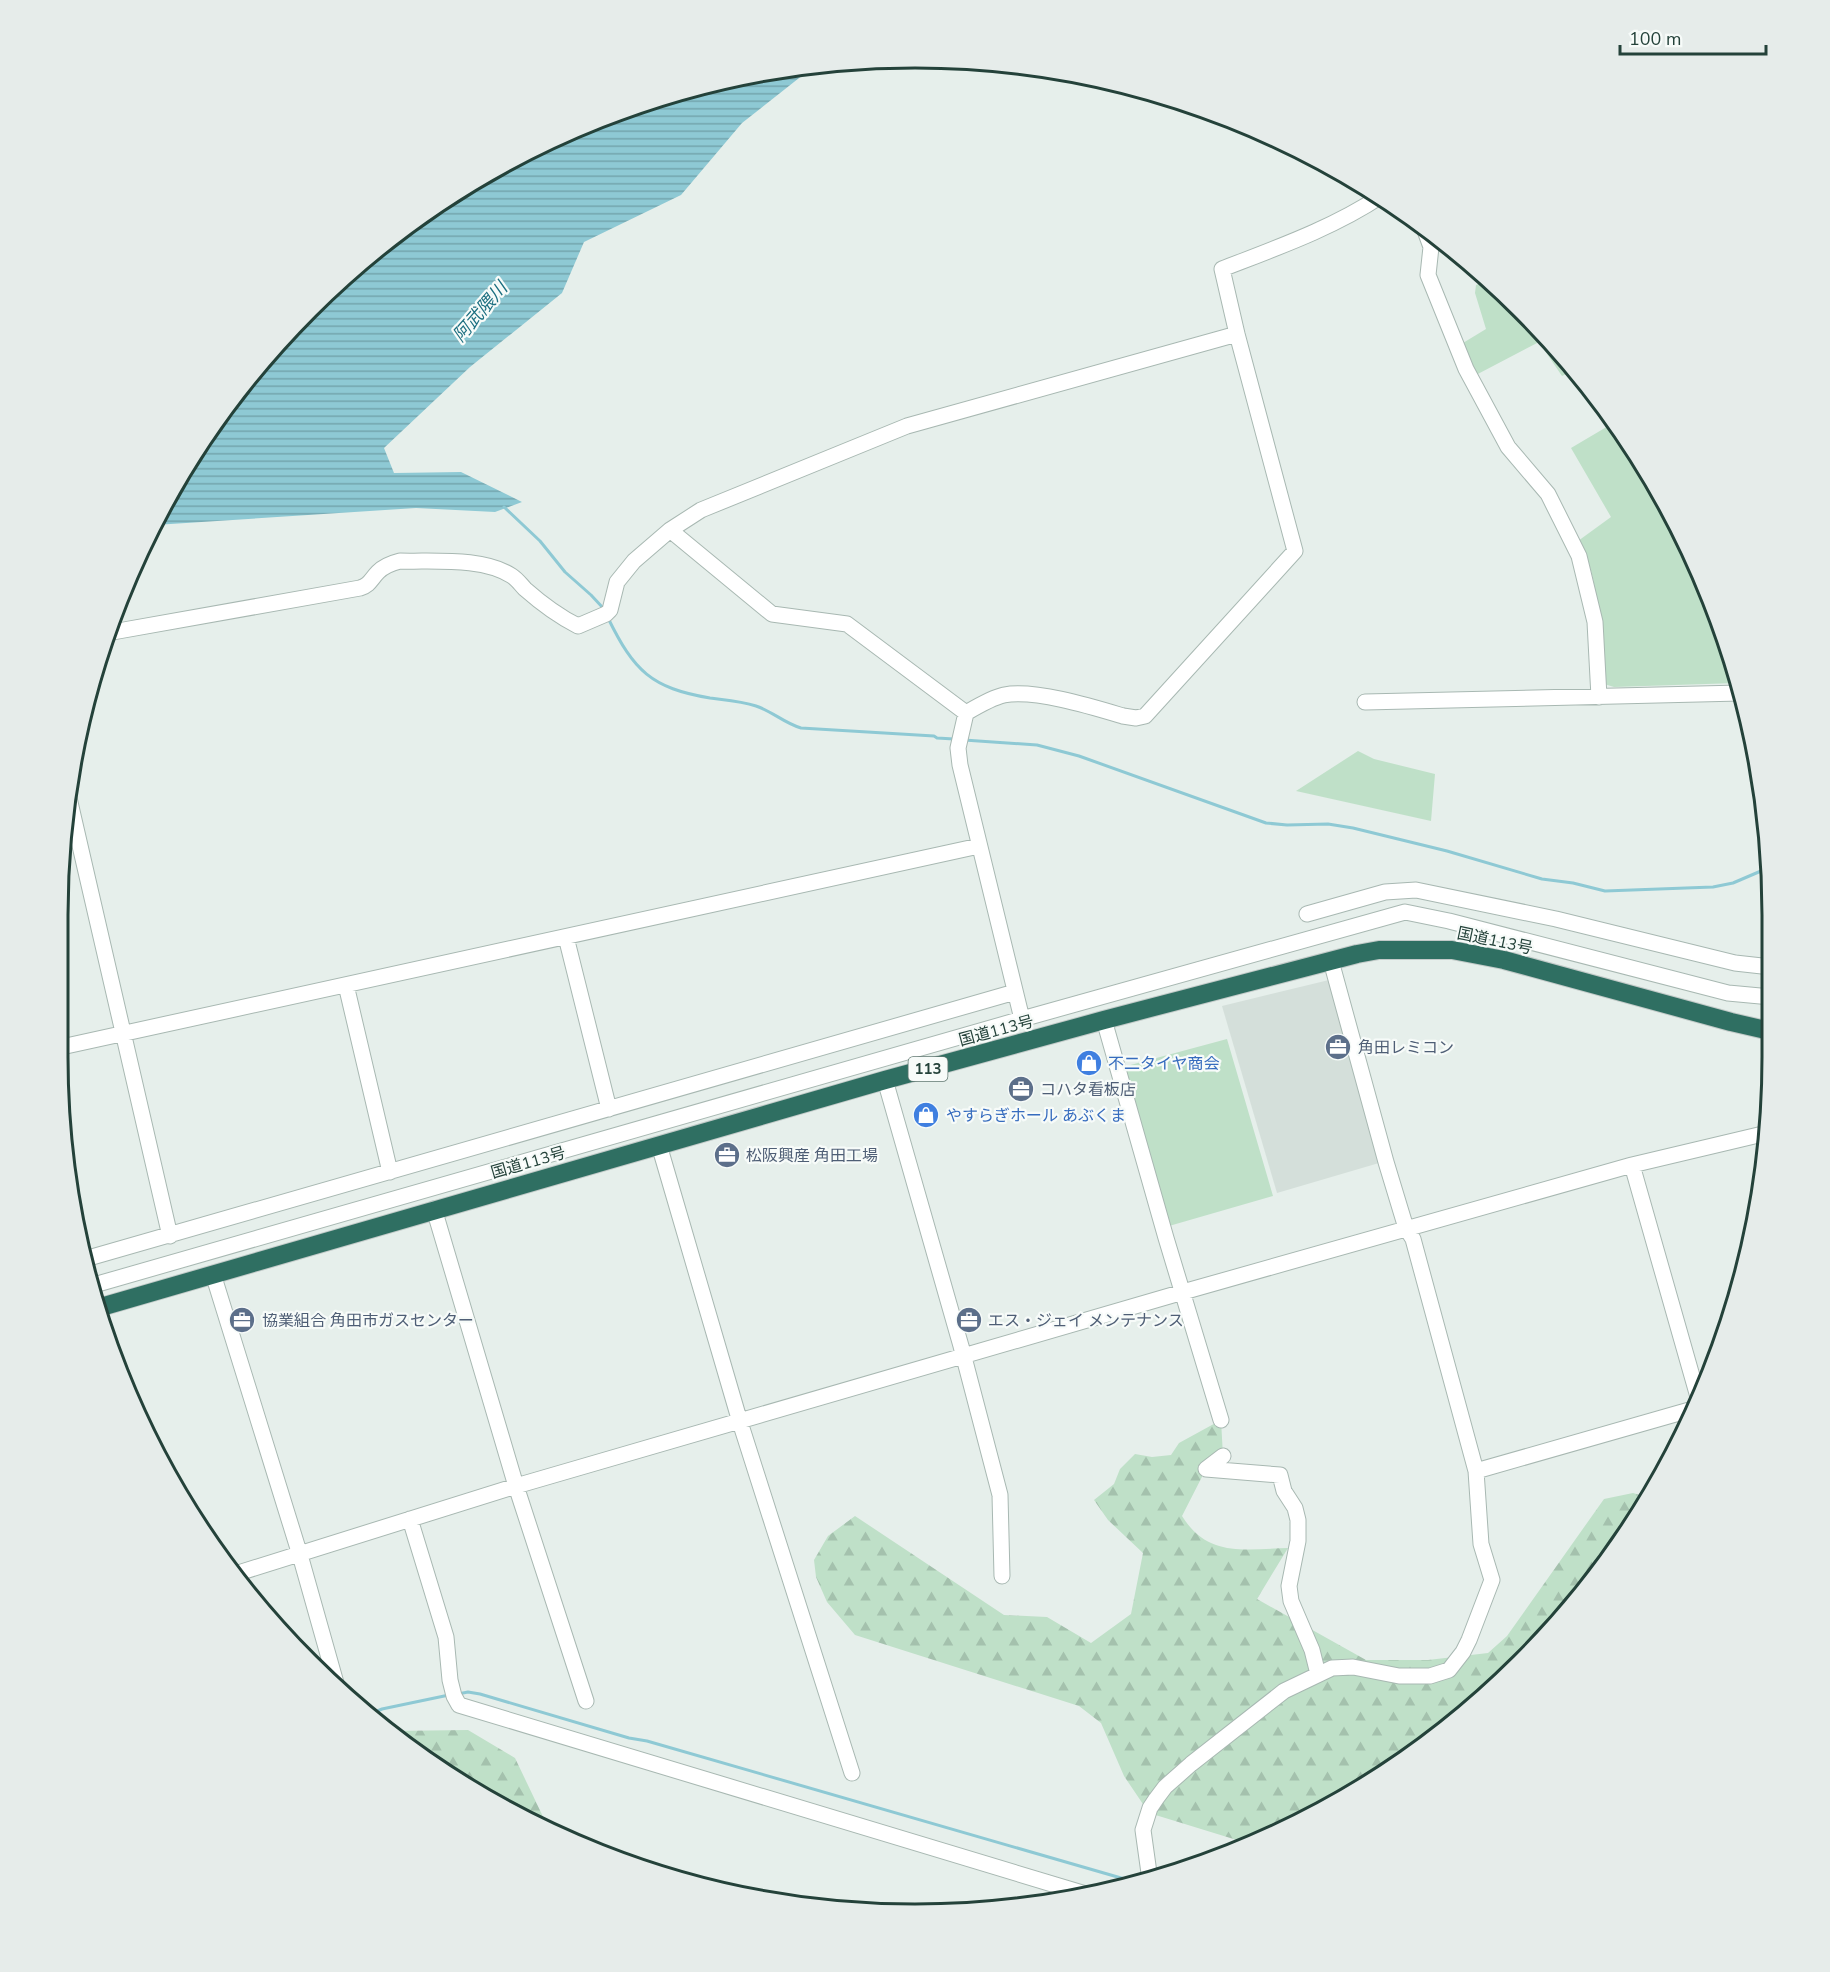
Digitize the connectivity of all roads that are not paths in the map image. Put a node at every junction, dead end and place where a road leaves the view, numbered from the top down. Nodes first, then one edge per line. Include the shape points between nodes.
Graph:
1 (1372, 201) edge
2 (1430, 242) edge
3 (1237, 334) junction
4 (670, 530) junction
5 (116, 631) edge
6 (1733, 693) edge
7 (1599, 697) junction
8 (1365, 702) dead end
9 (966, 713) junction
10 (74, 818) edge
11 (980, 846) junction
12 (1307, 914) dead end
13 (566, 938) junction
14 (1331, 961) junction
15 (1762, 966) edge
16 (346, 985) junction
17 (1015, 992) junction
18 (1762, 996) edge
19 (1022, 1019) junction
20 (1104, 1020) junction
21 (1762, 1029) edge
22 (123, 1034) junction
23 (68, 1046) edge
24 (885, 1080) junction
25 (609, 1108) junction
26 (1759, 1135) edge
27 (659, 1145) junction
28 (1632, 1166) junction
29 (390, 1172) junction
30 (434, 1209) junction
31 (1406, 1228) junction
32 (170, 1236) junction
33 (92, 1258) edge
34 (213, 1274) junction
35 (98, 1284) edge
36 (1183, 1292) junction
37 (105, 1306) edge
38 (963, 1356) junction
39 (1695, 1387) edge
40 (1684, 1412) edge
41 (1221, 1420) dead end
42 (740, 1422) junction
43 (1222, 1456) dead end
44 (1476, 1471) junction
45 (516, 1486) junction
46 (410, 1519) junction
47 (300, 1555) junction
48 (242, 1572) edge
49 (1002, 1576) dead end
50 (333, 1672) edge
51 (1318, 1674) junction
52 (586, 1701) dead end
53 (852, 1773) dead end
54 (1149, 1872) edge
55 (1070, 1890) edge

1 - 3 street via 1222,269
2 - 7 street via 1428,275 1466,369 1508,447 1548,494 1579,556 1595,622
3 - 4 street via 907,426 701,510
3 - 9 street via 1295,551 1145,716 1123,716 1050,697 1018,694 1003,695
4 - 5 street via 616,582 610,610 578,626 557,615 499,569 478,564 400,561 379,571 368,586 360,588
4 - 9 street via 772,614 847,624
6 - 7 street
7 - 8 street
9 - 11 street via 958,748
10 - 22 street
11 - 13 street
11 - 17 street
12 - 15 street via 1385,892 1416,890 1556,919 1734,963
13 - 16 street
13 - 25 street
14 - 20 highway, 国道113号 / 113
14 - 21 highway, 国道113号 / 113 via 1379,950 1452,950 1504,960
14 - 31 street
16 - 22 street
16 - 29 street
17 - 19 street
17 - 25 street
18 - 19 street via 1728,993 1405,912
19 - 35 street
20 - 24 highway, 国道113号 / 113
20 - 36 street
22 - 23 street
22 - 32 street
24 - 27 highway, 国道113号 / 113
24 - 38 street
25 - 29 street
26 - 28 street
27 - 30 highway, 国道113号 / 113
27 - 42 street
28 - 31 street
28 - 39 street
29 - 32 street
30 - 34 highway, 国道113号 / 113
30 - 45 street
31 - 36 street
31 - 44 street via 1413,1239
32 - 33 street
34 - 37 highway, 国道113号 / 113
34 - 47 street
36 - 38 street
36 - 41 street
38 - 42 street
38 - 49 street via 1000,1494
40 - 44 street
42 - 45 street
42 - 53 street
43 - 51 street via 1206,1469 1280,1475 1295,1508 1298,1541 1289,1586 1291,1601
44 - 51 street via 1481,1544 1492,1580 1463,1652 1449,1670 1431,1676 1399,1676 1353,1667 1332,1668
45 - 46 street
45 - 52 street
46 - 47 street
46 - 55 street via 446,1637 450,1680 459,1705
47 - 48 street
47 - 50 street
51 - 54 street via 1284,1691 1165,1787 1150,1808 1143,1830

